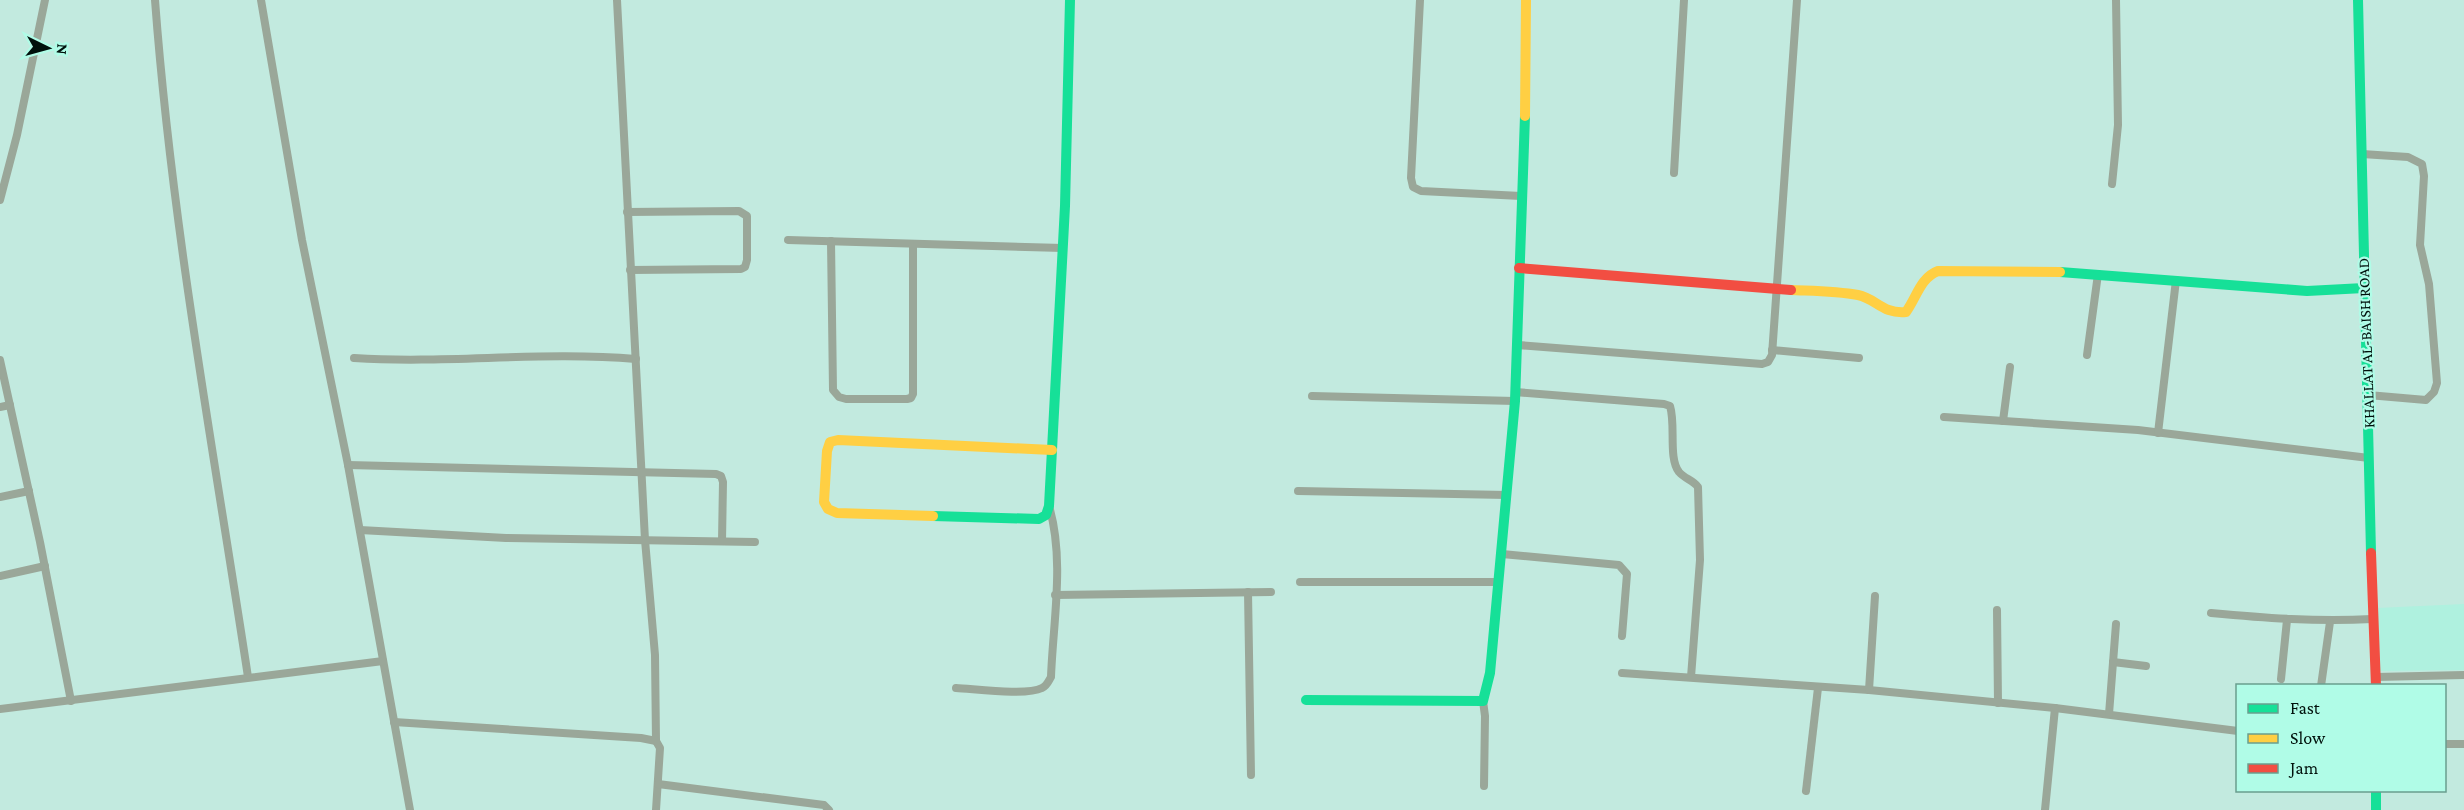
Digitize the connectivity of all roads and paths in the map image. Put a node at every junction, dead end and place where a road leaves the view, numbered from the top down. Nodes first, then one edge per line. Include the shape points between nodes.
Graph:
1 (45, 0) edge
2 (155, 0) edge
3 (261, 0) edge
4 (617, 0) edge
5 (1070, 0) edge
6 (1420, 0) edge
7 (1526, 0) edge
8 (1684, 0) edge
9 (1797, 0) edge
10 (2116, 0) edge
11 (2358, 0) edge
12 (2362, 154) junction
13 (1674, 173) dead end
14 (2112, 184) dead end
15 (1521, 196) junction
16 (0, 200) edge
17 (627, 212) junction
18 (788, 240) dead end
19 (831, 241) junction
20 (913, 244) junction
21 (1063, 248) junction
22 (1519, 268) junction
23 (630, 270) junction
24 (2098, 274) junction
25 (2176, 280) junction
26 (1775, 288) junction
27 (2364, 288) junction
28 (1518, 345) junction
29 (1772, 350) junction
30 (2087, 355) dead end
31 (354, 358) dead end
32 (1859, 358) dead end
33 (636, 359) junction
34 (0, 360) edge
35 (2010, 367) dead end
36 (2368, 395) junction
37 (1312, 396) dead end
38 (1515, 396) junction
39 (10, 405) junction
40 (0, 407) edge
41 (1944, 417) dead end
42 (2003, 421) junction
43 (2158, 433) junction
44 (1052, 450) junction
45 (2369, 458) junction
46 (348, 465) junction
47 (643, 471) junction
48 (29, 491) junction
49 (1298, 491) dead end
50 (1507, 495) junction
51 (0, 497) edge
52 (1049, 506) junction
53 (360, 530) junction
54 (645, 540) junction
55 (722, 541) junction
56 (755, 542) dead end
57 (1502, 554) junction
58 (45, 566) junction
59 (0, 576) edge
60 (1300, 582) dead end
61 (1498, 582) junction
62 (1248, 592) junction
63 (1271, 592) dead end
64 (1055, 595) junction
65 (1875, 596) dead end
66 (1997, 610) dead end
67 (2211, 613) dead end
68 (2372, 619) junction
69 (2287, 620) junction
70 (2330, 622) junction
71 (2116, 624) dead end
72 (1622, 636) dead end
73 (383, 661) junction
74 (2113, 662) junction
75 (2146, 666) dead end
76 (1623, 673) dead end
77 (2464, 675) edge
78 (248, 677) junction
79 (1691, 677) junction
80 (2281, 679) dead end
81 (2376, 681) edge
82 (2321, 684) edge
83 (956, 688) dead end
84 (1818, 688) junction
85 (1869, 690) junction
86 (1306, 700) dead end
87 (71, 701) junction
88 (1483, 701) junction
89 (1998, 703) junction
90 (2055, 708) junction
91 (0, 709) edge
92 (2109, 714) junction
93 (394, 722) junction
94 (2236, 731) edge
95 (656, 741) junction
96 (2446, 744) edge
97 (2464, 744) edge
98 (1251, 775) dead end
99 (658, 784) junction
100 (1484, 786) dead end
101 (1806, 791) dead end
102 (2376, 792) edge
103 (410, 810) edge
104 (656, 810) edge
105 (829, 810) edge
106 (2045, 810) edge
107 (2376, 810) edge

1 - 16 street
2 - 78 street via 162,95 183,264
3 - 46 street via 302,240
4 - 17 street
5 - 21 street
6 - 15 street via 1413,187 1421,191
7 - 15 street
8 - 13 street
9 - 26 street
10 - 14 street via 2118,125
11 - 12 street, KHALLAT AL-BAISH ROAD
12 - 27 street, KHALLAT AL-BAISH ROAD
12 - 36 street via 2408,157 2422,164 2420,245 2429,284 2437,383 2426,400
15 - 22 street
17 - 23 street
17 - 23 street via 739,211 747,216 747,260 741,269
18 - 19 street
19 - 20 street
19 - 20 street via 833,390 846,399 907,399 913,394
20 - 21 street
21 - 44 street
22 - 26 street
22 - 28 street
23 - 33 street
24 - 25 street
24 - 26 street via 1938,271 1923,279 1906,312 1894,314 1859,295
24 - 30 street
25 - 27 street via 2307,291
25 - 43 street
26 - 29 street
27 - 36 street, KHALLAT AL-BAISH ROAD
28 - 29 street via 1762,364 1768,362
28 - 38 street
29 - 32 street
31 - 33 street
33 - 47 street
34 - 39 street
35 - 42 street
36 - 45 street, KHALLAT AL-BAISH ROAD
37 - 38 street
38 - 50 street
38 - 79 street via 1670,406 1675,466 1698,487 1700,560
39 - 40 street
39 - 48 street
41 - 42 street
42 - 43 street
43 - 45 street
44 - 52 street
44 - 52 street via 838,440 830,442 827,451 824,502 837,513 1039,519 1046,515
45 - 68 street, KHALLAT AL-BAISH ROAD
46 - 47 street
46 - 53 street
47 - 54 street
47 - 55 street via 721,476
48 - 51 street
48 - 58 street
49 - 50 street
50 - 57 street
52 - 64 street via 1056,536
53 - 54 street
53 - 73 street
54 - 55 street
54 - 95 street via 655,655
55 - 56 street
57 - 61 street
57 - 72 street via 1620,565 1627,574
58 - 59 street
58 - 87 street
60 - 61 street
61 - 88 street via 1490,673
62 - 63 street
62 - 64 street
62 - 98 street
64 - 83 street via 1048,684 1036,690 1018,691
65 - 85 street
66 - 89 street
67 - 69 street
68 - 70 street
68 - 81 street, KHALLAT AL-BAISH ROAD
69 - 70 street
69 - 80 street
70 - 82 street
71 - 74 street
73 - 78 street
73 - 93 street
74 - 75 street
74 - 92 street
76 - 79 street
77 - 81 street
78 - 87 street
79 - 84 street
84 - 85 street
84 - 101 street
85 - 89 street
86 - 88 street
87 - 91 street
88 - 100 street
89 - 90 street
90 - 92 street
90 - 106 street
92 - 94 street
93 - 95 street
93 - 103 street
95 - 99 street via 660,748
96 - 97 street
99 - 104 street
99 - 105 street via 824,805
102 - 107 street

